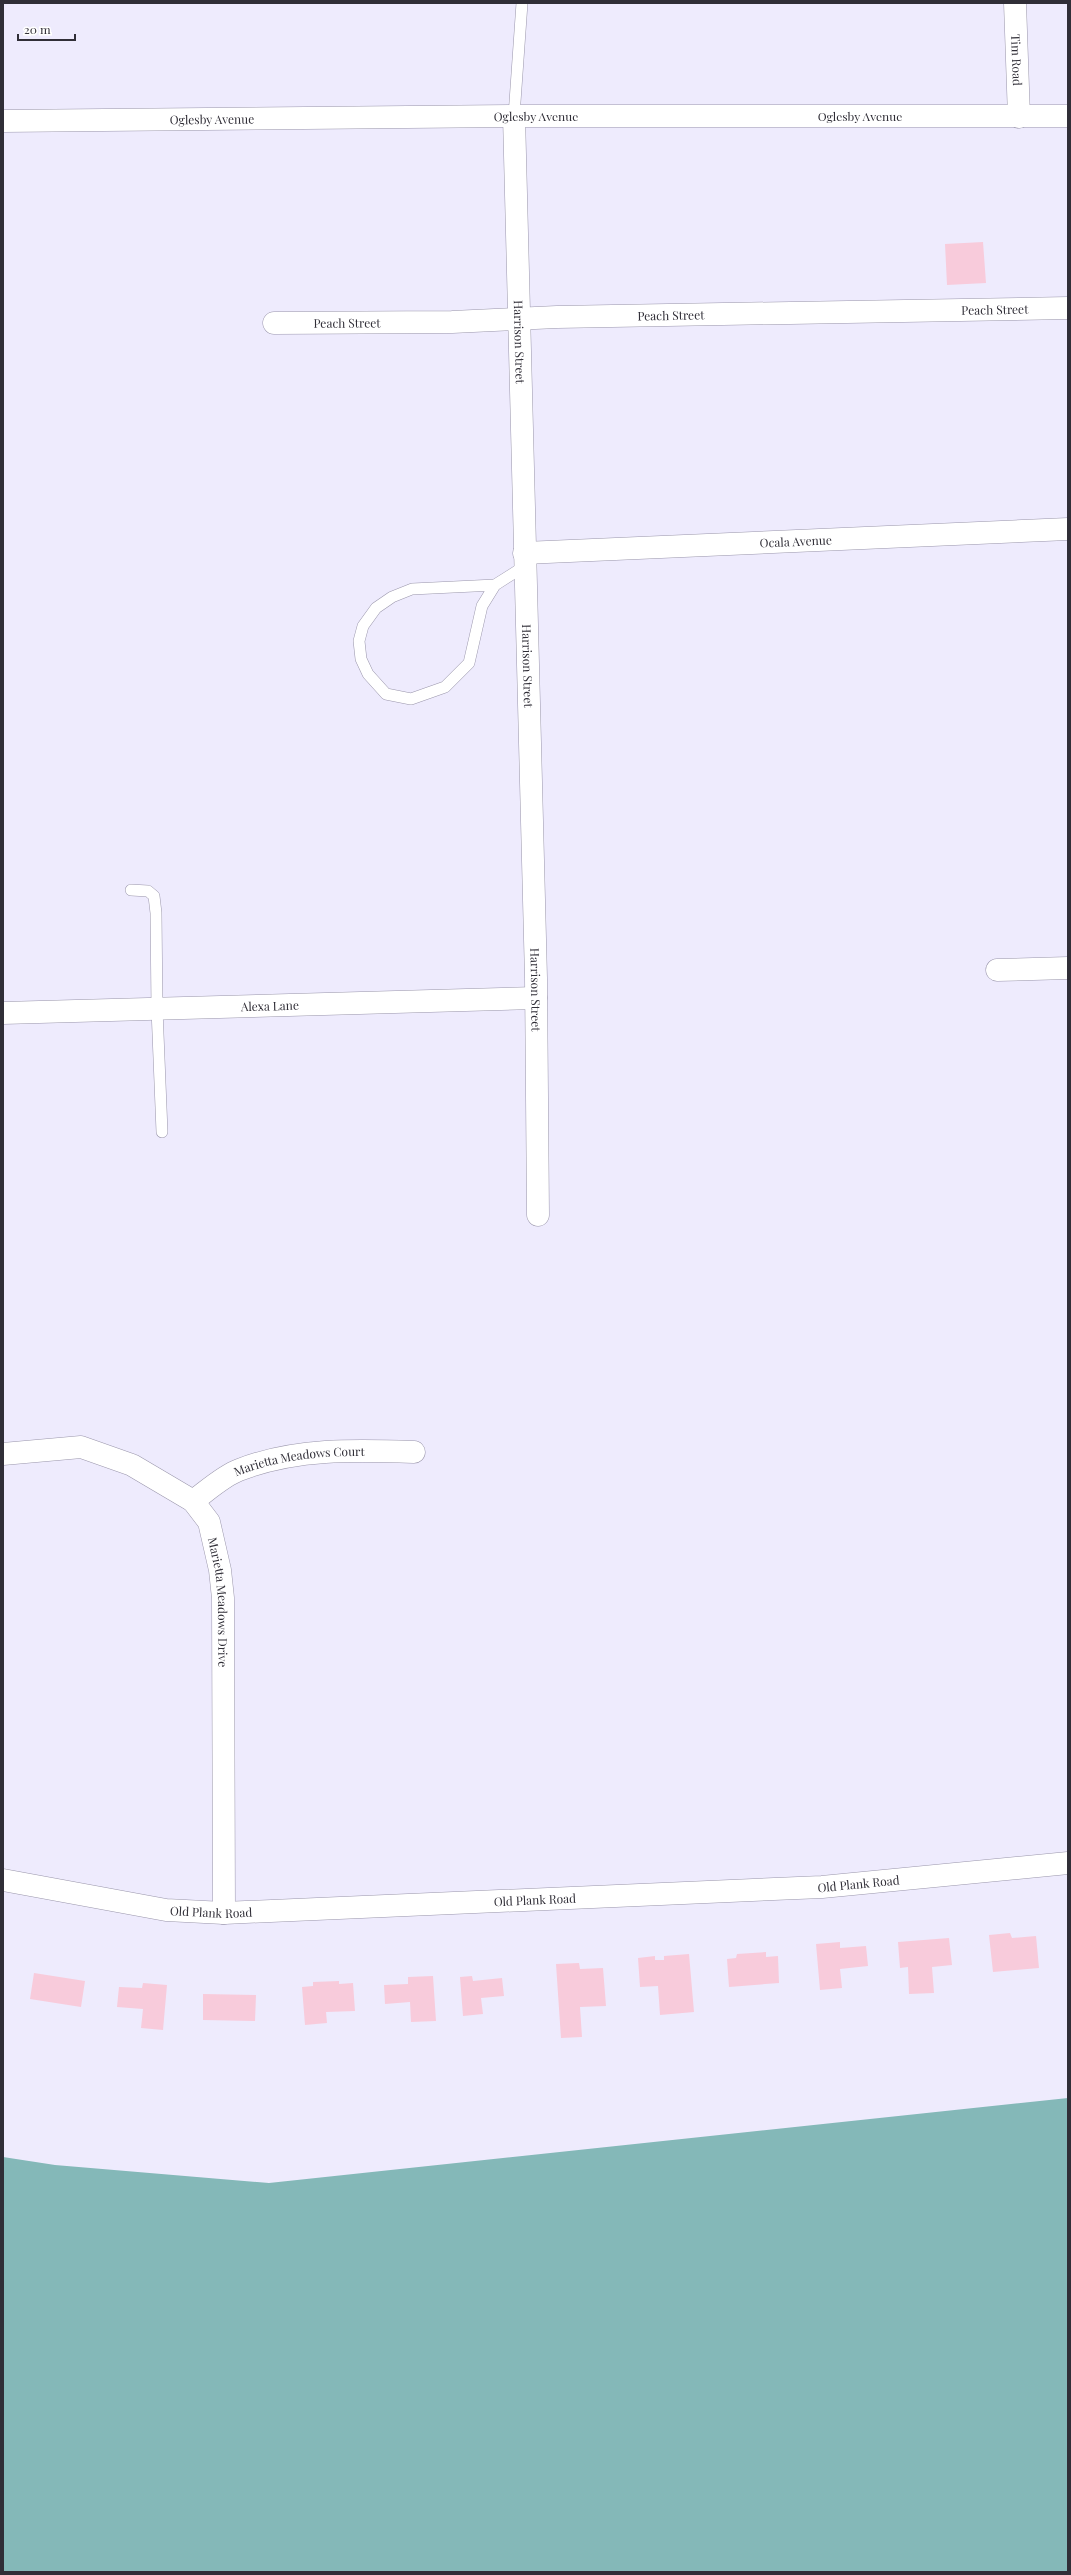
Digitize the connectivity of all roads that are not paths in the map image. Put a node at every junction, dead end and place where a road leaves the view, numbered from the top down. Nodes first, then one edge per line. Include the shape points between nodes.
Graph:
1 (522, 3) edge
2 (1015, 3) edge
3 (514, 116) junction
4 (1068, 116) edge
5 (1019, 117) junction
6 (3, 121) edge
7 (1068, 308) edge
8 (518, 320) junction
9 (274, 323) dead end
10 (1068, 529) edge
11 (525, 559) junction
12 (495, 585) junction
13 (131, 890) dead end
14 (1068, 968) edge
15 (997, 970) dead end
16 (536, 998) junction
17 (157, 1009) junction
18 (3, 1013) edge
19 (162, 1132) dead end
20 (538, 1215) dead end
21 (414, 1452) dead end
22 (3, 1454) edge
23 (193, 1501) junction
24 (1068, 1863) edge
25 (3, 1880) edge
26 (224, 1913) junction

1 - 3 lane
2 - 5 street, Tim Road
3 - 5 street, Oglesby Avenue
3 - 6 street, Oglesby Avenue
3 - 8 street, Harrison Street
4 - 5 street, Oglesby Avenue
7 - 8 street, Peach Street
8 - 9 street, Peach Street
8 - 11 street, Harrison Street
10 - 11 street, Ocala Avenue
11 - 12 lane
11 - 16 street, Harrison Street
12 - 12 lane via 482,606 469,663 445,687 411,699 386,694 368,674 361,659 359,641 364,626 376,608 392,597 412,589
13 - 17 lane via 148,891 154,896
14 - 15 street
16 - 17 street, Alexa Lane
16 - 20 street, Harrison Street
17 - 18 street, Alexa Lane
17 - 19 lane
21 - 23 street, Marietta Meadows Court via 344,1450 300,1454 238,1470
22 - 23 street, Marietta Meadows Drive via 81,1447 132,1465
23 - 26 street, Marietta Meadows Drive via 209,1522 220,1570
24 - 26 street, Old Plank Road via 822,1888
25 - 26 street, Old Plank Road via 166,1910

